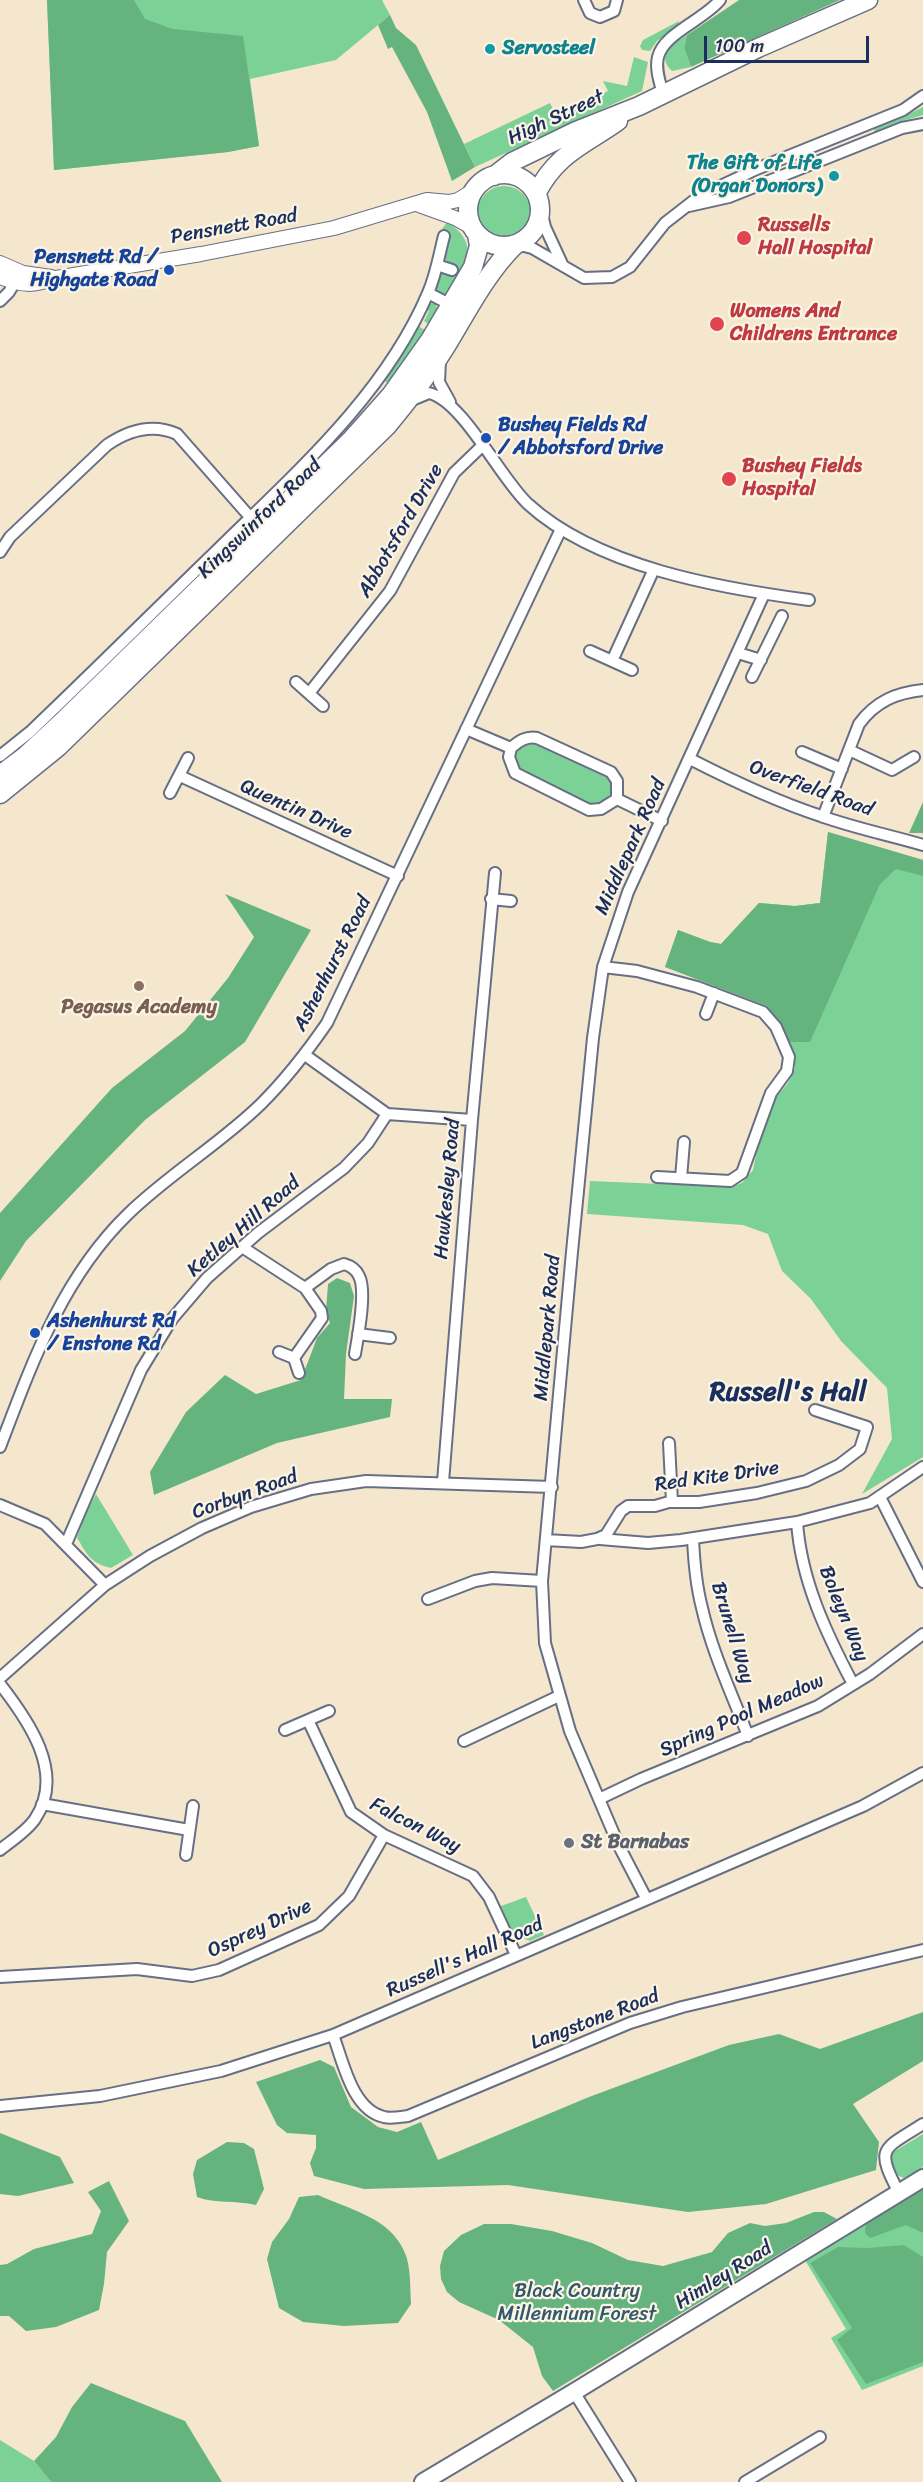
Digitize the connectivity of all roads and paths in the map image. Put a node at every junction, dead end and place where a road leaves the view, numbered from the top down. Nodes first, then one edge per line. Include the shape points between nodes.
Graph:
1 (584, 0) edge
2 (617, 0) edge
3 (720, 0) edge
4 (868, 0) edge
5 (663, 94) junction
6 (923, 96) edge
7 (639, 106) junction
8 (923, 124) edge
9 (494, 176) junction
10 (476, 189) junction
11 (538, 198) junction
12 (416, 204) junction
13 (688, 206) junction
14 (475, 231) junction
15 (444, 236) dead end
16 (516, 244) junction
17 (0, 263) edge
18 (437, 265) junction
19 (563, 266) junction
20 (452, 270) dead end
21 (0, 277) edge
22 (18, 277) junction
23 (428, 293) junction
24 (0, 300) edge
25 (451, 305) junction
26 (441, 354) junction
27 (406, 403) junction
28 (454, 410) junction
29 (482, 446) junction
30 (250, 518) junction
31 (561, 529) junction
32 (0, 552) edge
33 (654, 569) junction
34 (764, 594) junction
35 (809, 600) dead end
36 (782, 616) dead end
37 (590, 651) dead end
38 (738, 653) junction
39 (761, 660) junction
40 (612, 661) junction
41 (632, 670) dead end
42 (752, 677) dead end
43 (296, 682) dead end
44 (923, 690) edge
45 (309, 692) junction
46 (323, 706) dead end
47 (466, 729) junction
48 (510, 748) junction
49 (849, 750) junction
50 (802, 752) dead end
51 (0, 756) edge
52 (188, 758) dead end
53 (914, 758) dead end
54 (690, 759) junction
55 (842, 769) junction
56 (0, 775) edge
57 (180, 776) junction
58 (170, 793) dead end
59 (0, 794) edge
60 (617, 799) junction
61 (823, 817) junction
62 (662, 821) junction
63 (923, 844) edge
64 (495, 873) dead end
65 (398, 876) junction
66 (491, 899) junction
67 (511, 901) dead end
68 (603, 967) junction
69 (714, 993) junction
70 (706, 1014) dead end
71 (305, 1055) junction
72 (387, 1114) junction
73 (472, 1120) junction
74 (684, 1142) dead end
75 (657, 1177) dead end
76 (681, 1178) junction
77 (242, 1247) junction
78 (305, 1288) junction
79 (358, 1334) junction
80 (390, 1338) dead end
81 (279, 1352) dead end
82 (355, 1354) dead end
83 (294, 1358) junction
84 (299, 1373) dead end
85 (815, 1410) dead end
86 (669, 1443) dead end
87 (0, 1447) edge
88 (923, 1467) edge
89 (443, 1482) junction
90 (552, 1487) junction
91 (880, 1497) junction
92 (672, 1502) junction
93 (0, 1505) edge
94 (797, 1522) junction
95 (693, 1538) junction
96 (597, 1539) junction
97 (546, 1540) junction
98 (66, 1544) junction
99 (542, 1581) junction
100 (923, 1581) edge
101 (105, 1585) junction
102 (428, 1599) dead end
103 (923, 1634) edge
104 (0, 1678) edge
105 (0, 1684) edge
106 (853, 1684) junction
107 (559, 1696) junction
108 (329, 1711) dead end
109 (308, 1720) junction
110 (285, 1730) dead end
111 (747, 1736) junction
112 (464, 1741) dead end
113 (923, 1773) edge
114 (599, 1799) junction
115 (42, 1804) junction
116 (193, 1806) dead end
117 (189, 1830) junction
118 (384, 1835) junction
119 (0, 1850) edge
120 (186, 1855) dead end
121 (646, 1898) junction
122 (923, 1950) edge
123 (516, 1955) junction
124 (0, 1977) edge
125 (333, 2035) junction
126 (0, 2106) edge
127 (923, 2124) edge
128 (923, 2178) edge
129 (899, 2193) junction
130 (574, 2392) junction
131 (820, 2437) dead end
132 (423, 2482) edge
133 (630, 2482) edge
134 (745, 2482) edge

1 - 2 street via 590,14 600,17 614,11
3 - 5 street via 662,48 658,73
4 - 5 main road, High Street
5 - 7 main road, High Street
6 - 13 street via 903,110 731,180
7 - 9 main road, High Street via 576,131 512,162
7 - 11 main road, High Street via 556,162 544,177
8 - 13 street via 902,128 729,197
9 - 10 main road
9 - 11 main road via 518,177 531,186
10 - 12 street, Pensnett Road via 458,200
10 - 14 main road via 469,205
11 - 16 main road via 540,216 535,228
11 - 19 street via 544,227
12 - 14 street via 455,218
12 - 22 street, Pensnett Road via 334,228 56,278 36,285
13 - 19 street via 665,223 621,273 593,279
14 - 16 main road via 497,245
14 - 25 main road, Kingswinford Road via 479,246 473,267
15 - 18 street, Kingswinford Road
16 - 19 street via 532,248
16 - 26 main road, Kingswinford Road via 502,258
17 - 22 street, Pensnett Road
18 - 20 street
18 - 23 street, Kingswinford Road
21 - 22 street, Pensnett Road
22 - 24 street
23 - 25 street
23 - 30 street, Kingswinford Road via 372,388
25 - 56 main road, Kingswinford Road via 397,388 351,440 65,719
26 - 27 main road, Kingswinford Road
26 - 28 street via 439,382
27 - 28 street via 429,393 444,399
27 - 59 main road, Kingswinford Road via 371,442 58,747
28 - 29 street
29 - 31 street via 519,494
29 - 45 street, Abbotsford Drive via 454,473 390,591
30 - 32 street via 177,434 162,427 148,428 107,445 10,537
30 - 51 street, Kingswinford Road via 39,724
31 - 33 street via 600,551
31 - 47 street, Ashenhurst Road
33 - 34 street
33 - 40 street
34 - 35 street
34 - 38 street, Middlepark Road
36 - 39 street
37 - 40 street
38 - 39 street
38 - 54 street, Middlepark Road
39 - 42 street
40 - 41 street
43 - 45 street
44 - 49 street via 880,702 859,724
45 - 46 street
47 - 48 street
47 - 65 street, Ashenhurst Road
48 - 60 street via 515,773 589,810 602,809
48 - 60 street via 530,736 611,772 617,781
49 - 53 street via 892,770
49 - 55 street
50 - 55 street
52 - 57 street
54 - 61 street, Overfield Road via 750,789
54 - 62 street, Middlepark Road
55 - 61 street
57 - 58 street
57 - 65 street, Quentin Drive
60 - 62 street
61 - 63 street, Overfield Road
62 - 68 street, Middlepark Road via 628,892
64 - 66 street, Hawkesley Road
65 - 71 street, Ashenhurst Road via 327,1023
66 - 67 street
66 - 73 street, Hawkesley Road
68 - 69 street via 636,971
68 - 90 street, Middlepark Road via 572,1252
69 - 70 street
69 - 76 street via 763,1012 781,1037 789,1057 787,1071 771,1093 742,1173 730,1181
71 - 72 street
71 - 87 street, Ashenhurst Road via 260,1105 127,1215 90,1258 45,1334
72 - 73 street
72 - 77 street, Ketley Hill Road via 345,1168
73 - 89 street, Hawkesley Road
74 - 76 street
75 - 76 street
77 - 78 street
77 - 98 street, Ketley Hill Road via 207,1278 172,1319 147,1360
78 - 79 street via 331,1269 344,1264 351,1267 361,1281
78 - 83 street via 322,1318
79 - 80 street
79 - 82 street
81 - 83 street
83 - 84 street
85 - 92 street, Red Kite Drive via 867,1427 860,1449 839,1466 806,1481 757,1494
86 - 92 street
88 - 91 street
89 - 90 street, Corbyn Road
89 - 101 street, Corbyn Road via 366,1481 311,1489 251,1507 202,1528
90 - 97 street, Middlepark Road
91 - 94 street
91 - 100 street
92 - 96 street, Red Kite Drive via 628,1506 606,1535
93 - 98 street via 45,1524
94 - 95 street
94 - 106 street, Boleyn Way via 812,1594
95 - 96 street via 648,1542
95 - 111 street, Brunell Way via 701,1607
96 - 97 street
97 - 99 street, Middlepark Road
98 - 101 street
99 - 102 street via 492,1578
99 - 107 street, Middlepark Road via 545,1643
101 - 104 street, Corbyn Road
103 - 106 street, Spring Pool Meadow
105 - 115 street via 33,1731 42,1754 47,1791
106 - 111 street, Spring Pool Meadow via 818,1706
107 - 112 street
107 - 114 street, Middlepark Road
108 - 109 street
109 - 110 street
109 - 118 street, Falcon Way via 351,1812
111 - 114 street, Spring Pool Meadow
113 - 121 street, Russell's Hall Road via 863,1806
114 - 121 street, Middlepark Road
115 - 117 street
115 - 119 street via 35,1820
116 - 117 street
117 - 120 street
118 - 123 street, Falcon Way via 473,1876 489,1897
118 - 124 street, Osprey Drive via 349,1896 319,1925 219,1970 192,1976 137,1969
121 - 123 street, Russell's Hall Road
122 - 125 street, Langstone Road via 650,2017 408,2116 384,2117 366,2106 354,2088
123 - 125 street, Russell's Hall Road
125 - 126 street, Russell's Hall Road via 221,2071 100,2096
127 - 129 street via 884,2152 883,2160
128 - 129 main road, Himley Road
129 - 130 main road, Himley Road
130 - 132 main road, Himley Road
130 - 133 street
131 - 134 street

